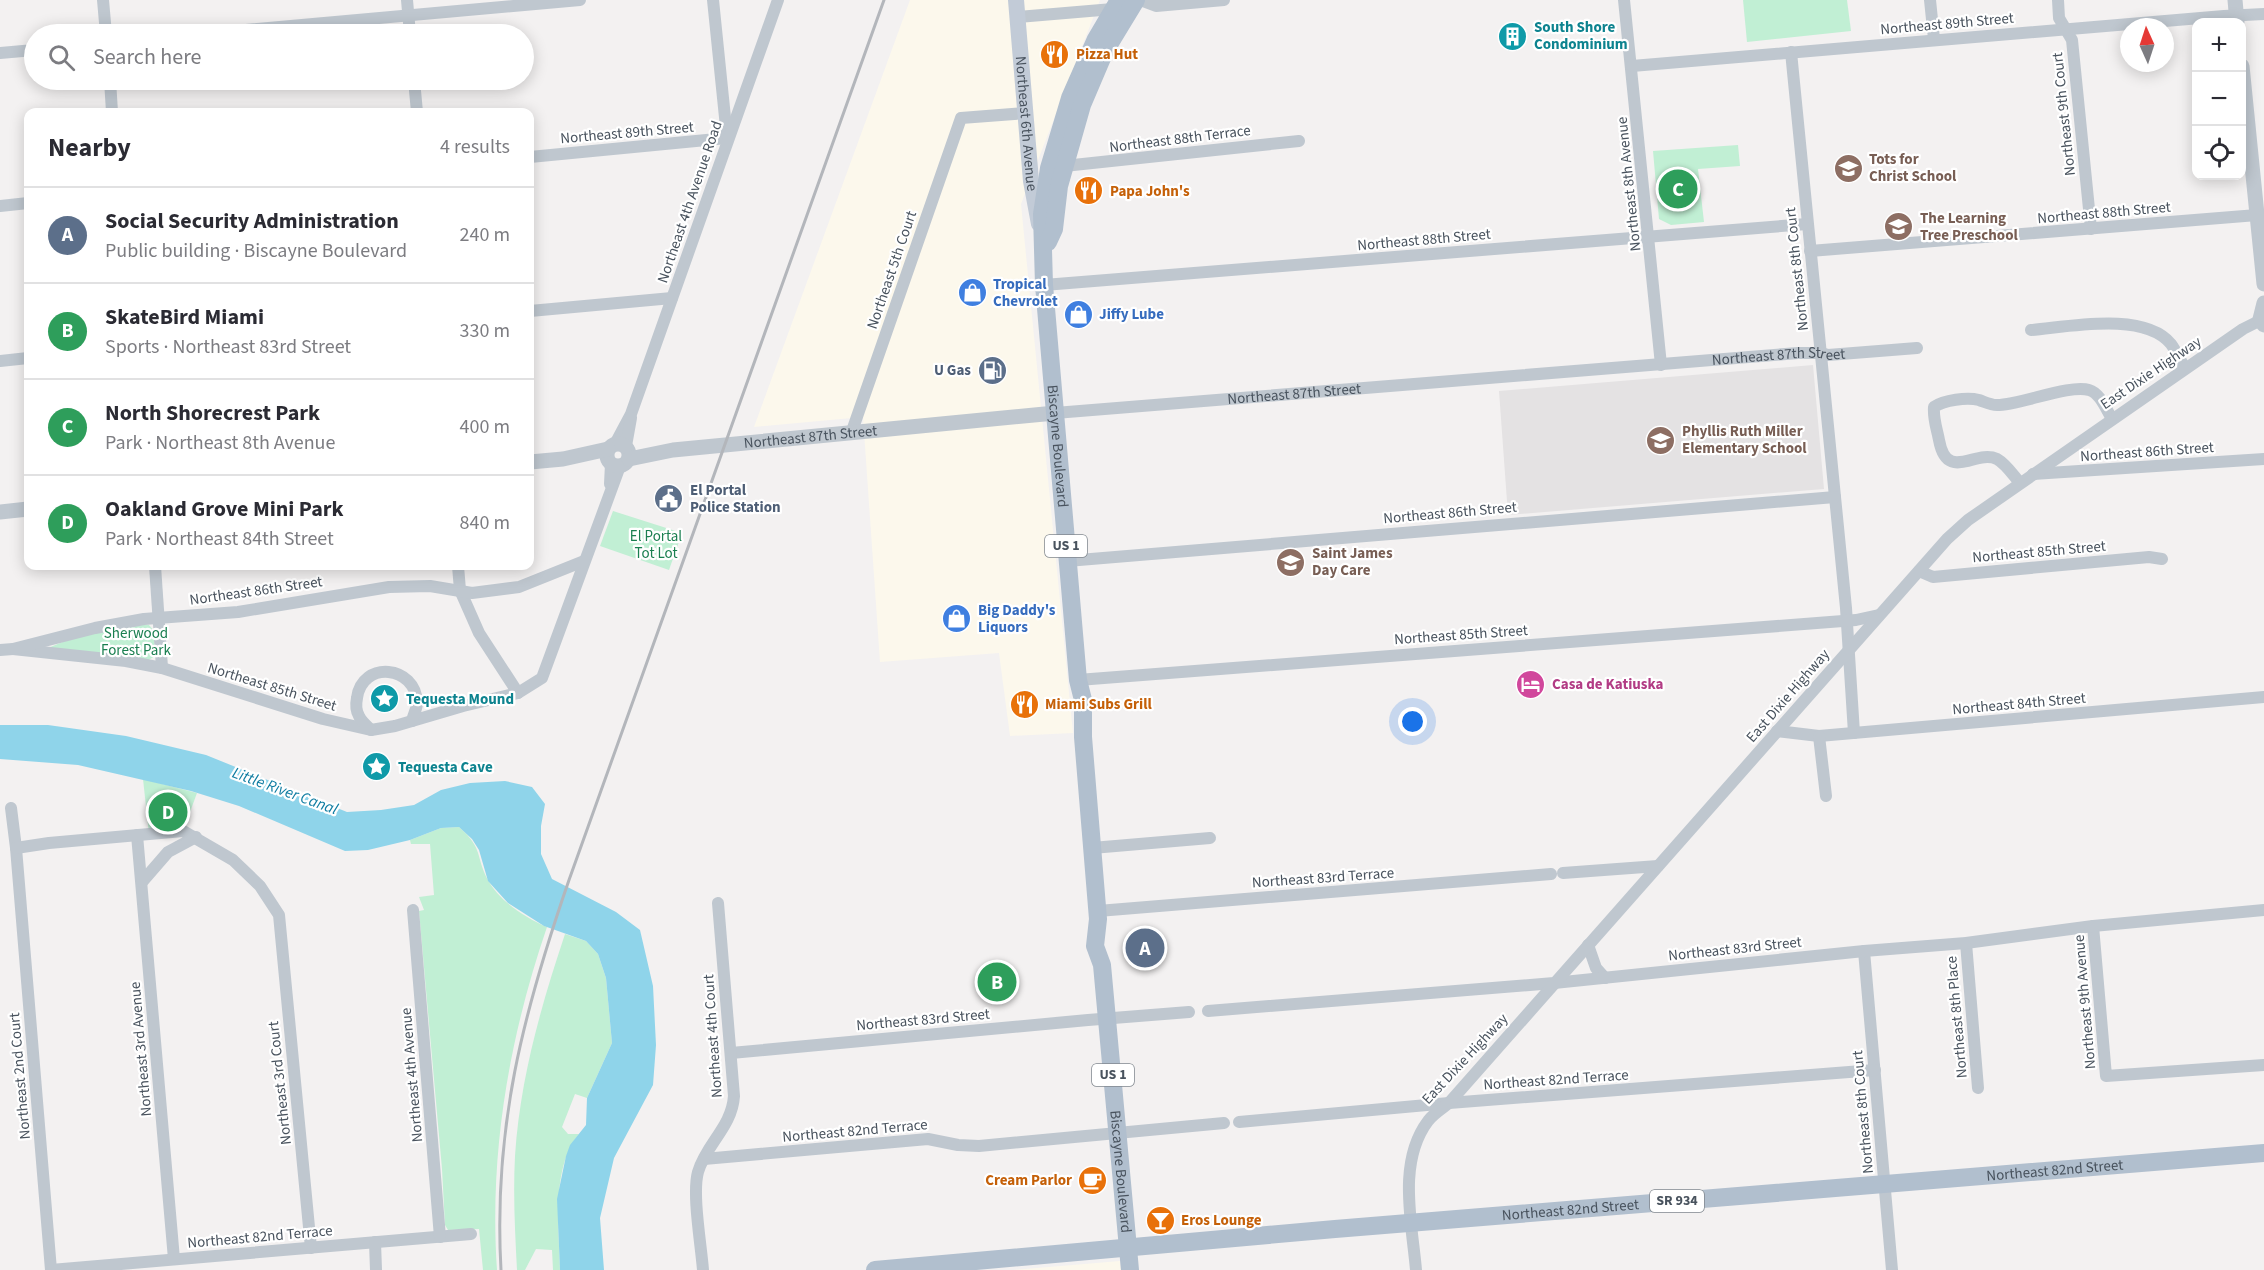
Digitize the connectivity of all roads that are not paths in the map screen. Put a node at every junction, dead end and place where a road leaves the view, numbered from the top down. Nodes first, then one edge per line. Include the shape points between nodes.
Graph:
1 (103, 0) edge
2 (407, 0) edge
3 (580, 0) edge
4 (713, 0) edge
5 (778, 0) edge
6 (1138, 0) edge
7 (1224, 0) edge
8 (1624, 0) edge
9 (1930, 0) edge
10 (2058, 0) edge
11 (1116, 5) edge
12 (1017, 8) edge
13 (2236, 12) edge
14 (2264, 14) edge
15 (408, 15) junction
16 (105, 24) edge
17 (310, 24) edge
18 (409, 24) edge
19 (2064, 29) junction
20 (1935, 39) junction
21 (24, 51) edge
22 (1791, 52) junction
23 (0, 53) edge
24 (1632, 66) junction
25 (2242, 72) edge
26 (111, 90) edge
27 (415, 90) edge
28 (112, 108) edge
29 (417, 108) edge
30 (1026, 113) junction
31 (727, 138) junction
32 (1299, 141) dead end
33 (534, 157) edge
34 (1064, 166) junction
35 (2260, 198) edge
36 (24, 203) edge
37 (0, 206) edge
38 (2257, 215) junction
39 (1807, 224) junction
40 (2091, 229) junction
41 (1649, 237) junction
42 (1044, 248) junction
43 (1810, 252) junction
44 (2264, 284) edge
45 (1044, 285) junction
46 (672, 298) junction
47 (534, 311) edge
48 (2263, 318) edge
49 (2031, 330) dead end
50 (1917, 348) dead end
51 (1821, 353) junction
52 (24, 358) edge
53 (0, 361) edge
54 (1661, 365) junction
55 (2185, 368) junction
56 (1054, 413) junction
57 (2112, 418) junction
58 (852, 431) junction
59 (618, 455) junction
60 (2264, 459) edge
61 (534, 462) edge
62 (2033, 474) junction
63 (2020, 483) junction
64 (1835, 497) junction
65 (24, 509) edge
66 (0, 512) edge
67 (2162, 559) dead end
68 (584, 561) junction
69 (1068, 561) junction
70 (155, 570) edge
71 (458, 570) edge
72 (1919, 571) junction
73 (460, 590) junction
74 (1879, 615) junction
75 (159, 618) junction
76 (1847, 621) junction
77 (13, 649) junction
78 (0, 650) edge
79 (1848, 650) junction
80 (162, 668) junction
81 (1078, 680) junction
82 (518, 693) junction
83 (2264, 697) edge
84 (412, 721) junction
85 (371, 730) junction
86 (1777, 731) junction
87 (1854, 733) junction
88 (1819, 736) junction
89 (1826, 796) dead end
90 (11, 808) dead end
91 (137, 835) junction
92 (196, 837) junction
93 (1210, 838) dead end
94 (16, 848) junction
95 (1092, 848) junction
96 (1658, 866) junction
97 (142, 882) junction
98 (718, 903) dead end
99 (413, 910) dead end
100 (2264, 910) edge
101 (1098, 915) junction
102 (2093, 926) junction
103 (1966, 943) junction
104 (1588, 945) junction
105 (1864, 951) junction
106 (1605, 978) junction
107 (1554, 983) junction
108 (1208, 1011) dead end
109 (1189, 1012) dead end
110 (1108, 1018) junction
111 (731, 1053) junction
112 (2264, 1065) edge
113 (1875, 1070) junction
114 (1978, 1088) dead end
115 (1449, 1103) junction
116 (1239, 1122) dead end
117 (1224, 1123) dead end
118 (1118, 1132) junction
119 (2264, 1153) edge
120 (704, 1159) junction
121 (1885, 1184) junction
122 (1412, 1222) junction
123 (471, 1234) dead end
124 (440, 1237) junction
125 (375, 1242) junction
126 (1128, 1247) junction
127 (311, 1248) junction
128 (174, 1259) junction
129 (51, 1270) edge
130 (376, 1270) edge
131 (702, 1270) edge
132 (875, 1270) edge
133 (1130, 1270) edge
134 (1416, 1270) edge
135 (1892, 1270) edge

1 - 16 street
2 - 15 street
3 - 15 street
4 - 31 street
5 - 31 street, Northeast 4th Avenue Road
6 - 7 street via 1155,6
6 - 34 main road, Biscayne Boulevard / US 1 via 1105,51 1076,123
8 - 24 street, Northeast 8th Avenue
9 - 20 street
10 - 19 street, Northeast 9th Court
11 - 12 street
11 - 42 main road, Biscayne Boulevard / US 1 via 1079,76 1056,140 1042,214
12 - 30 main road, Northeast 6th Avenue
13 - 14 street, Northeast 89th Street
13 - 19 street, Northeast 89th Street
15 - 17 street
15 - 18 street
19 - 20 street, Northeast 89th Street
19 - 40 street, Northeast 9th Court via 2072,40
20 - 22 street, Northeast 89th Street
21 - 23 street
22 - 24 street, Northeast 89th Street
22 - 39 street, Northeast 8th Court
24 - 41 street, Northeast 8th Avenue
25 - 35 street
26 - 28 street
27 - 29 street
30 - 42 main road, Northeast 6th Avenue via 1031,181
30 - 58 street, Northeast 5th Court via 961,118
31 - 33 street, Northeast 89th Street
31 - 46 street, Northeast 4th Avenue Road
32 - 34 street, Northeast 88th Terrace
34 - 42 main road, Biscayne Boulevard / US 1 via 1054,229
35 - 38 street
36 - 37 street
38 - 40 street, Northeast 88th Street
38 - 44 street
39 - 41 street, Northeast 88th Street
39 - 43 street, Northeast 8th Court
40 - 43 street, Northeast 88th Street
41 - 45 street, Northeast 88th Street
41 - 54 street, Northeast 8th Avenue
42 - 45 main road, Biscayne Boulevard / US 1
43 - 51 street, Northeast 8th Court
45 - 56 main road, Biscayne Boulevard / US 1
46 - 47 street
46 - 59 street, Northeast 4th Avenue Road via 631,414 630,430
48 - 55 street, East Dixie Highway
49 - 55 street via 2118,323 2141,327 2170,343
50 - 51 street, Northeast 87th Street
51 - 54 street, Northeast 87th Street
51 - 64 street, Northeast 8th Court
52 - 53 street
54 - 56 street, Northeast 87th Street
55 - 57 street, East Dixie Highway
56 - 58 street, Northeast 87th Street
56 - 69 main road, Biscayne Boulevard / US 1
57 - 62 street, East Dixie Highway
57 - 63 street via 2099,397 2085,389 1997,405 1976,399 1941,402 1934,407 1944,456 1952,462 1997,459
58 - 59 street, Northeast 87th Street
59 - 61 street, Northeast 87th Street
59 - 68 street, Northeast 4th Avenue Road
60 - 62 street, Northeast 86th Street
62 - 63 street, East Dixie Highway
63 - 72 street, East Dixie Highway via 1968,520
64 - 69 street, Northeast 86th Street
64 - 76 street, Northeast 8th Court
65 - 66 street
67 - 72 street, Northeast 85th Street via 2149,557 1933,577
68 - 73 street, Northeast 86th Street via 519,587 472,593
68 - 82 street, Northeast 4th Avenue Road via 542,678
69 - 81 main road, Biscayne Boulevard / US 1
70 - 75 street
71 - 73 street
72 - 74 street, East Dixie Highway
73 - 75 street, Northeast 86th Street via 389,586 238,612
73 - 82 street via 479,633
74 - 76 street, Northeast 85th Street
74 - 79 street, East Dixie Highway
75 - 77 street, Northeast 86th Street via 95,628
75 - 80 street
76 - 79 street, Northeast 8th Court
76 - 81 street, Northeast 85th Street
77 - 78 street, Northeast 86th Street
77 - 80 street, Northeast 85th Street
79 - 86 street, East Dixie Highway
79 - 87 street, Northeast 8th Court
80 - 85 street, Northeast 85th Street via 322,719
81 - 95 main road, Biscayne Boulevard / US 1 via 1072,688 1072,701 1082,728
82 - 84 street, Northeast 85th Street
83 - 87 street, Northeast 84th Street
84 - 85 street, Northeast 85th Street
84 - 85 street via 417,704 414,688 394,672 384,672 369,676 358,687 358,716
86 - 88 street, Northeast 84th Street
86 - 96 street, East Dixie Highway
87 - 88 street, Northeast 84th Street
88 - 89 street
90 - 94 street, Northeast 2nd Court
91 - 92 street via 183,831
91 - 94 street
91 - 97 street, Northeast 3rd Avenue
92 - 97 street via 168,852
92 - 127 street, Northeast 3rd Court via 233,860 260,886 279,915
93 - 95 street
94 - 129 street, Northeast 2nd Court
95 - 101 main road, Biscayne Boulevard / US 1
96 - 101 street, Northeast 83rd Terrace
96 - 104 street, East Dixie Highway
97 - 128 street, Northeast 3rd Avenue
98 - 111 street, Northeast 4th Court
99 - 124 street, Northeast 4th Avenue
100 - 102 street, Northeast 83rd Street
101 - 110 main road, Biscayne Boulevard / US 1 via 1105,932 1106,957 1102,965
102 - 103 street, Northeast 83rd Street
102 - 112 street, Northeast 9th Avenue via 2106,1076
103 - 105 street, Northeast 83rd Street
103 - 114 street, Northeast 8th Place
104 - 106 street via 1596,968
104 - 107 street, East Dixie Highway
105 - 106 street, Northeast 83rd Street
105 - 113 street, Northeast 8th Court
106 - 107 street, Northeast 83rd Street
107 - 108 street, Northeast 83rd Street
107 - 115 street, East Dixie Highway
109 - 110 street, Northeast 83rd Street
110 - 111 street, Northeast 83rd Street
110 - 118 main road, Biscayne Boulevard / US 1
111 - 120 street, Northeast 4th Court via 732,1112
113 - 115 street, Northeast 82nd Terrace
113 - 121 street, Northeast 8th Court
115 - 116 street, Northeast 82nd Terrace
115 - 122 street, East Dixie Highway via 1428,1120 1412,1154
117 - 118 street, Northeast 82nd Terrace
118 - 120 street, Northeast 82nd Terrace via 978,1146 928,1139
118 - 126 main road, Biscayne Boulevard / US 1
119 - 121 main road, Northeast 82nd Street / SR 934
120 - 131 street, Northeast 4th Court via 696,1184
121 - 122 main road, Northeast 82nd Street / SR 934
121 - 135 street, Northeast 8th Court
122 - 126 main road, Northeast 82nd Street / SR 934
122 - 134 street
123 - 124 street, Northeast 82nd Terrace
124 - 125 street, Northeast 82nd Terrace
125 - 127 street, Northeast 82nd Terrace
125 - 130 street
126 - 132 main road, Northeast 82nd Street / SR 934
126 - 133 main road, Biscayne Boulevard / US 1
127 - 128 street, Northeast 82nd Terrace
128 - 129 street, Northeast 82nd Terrace

